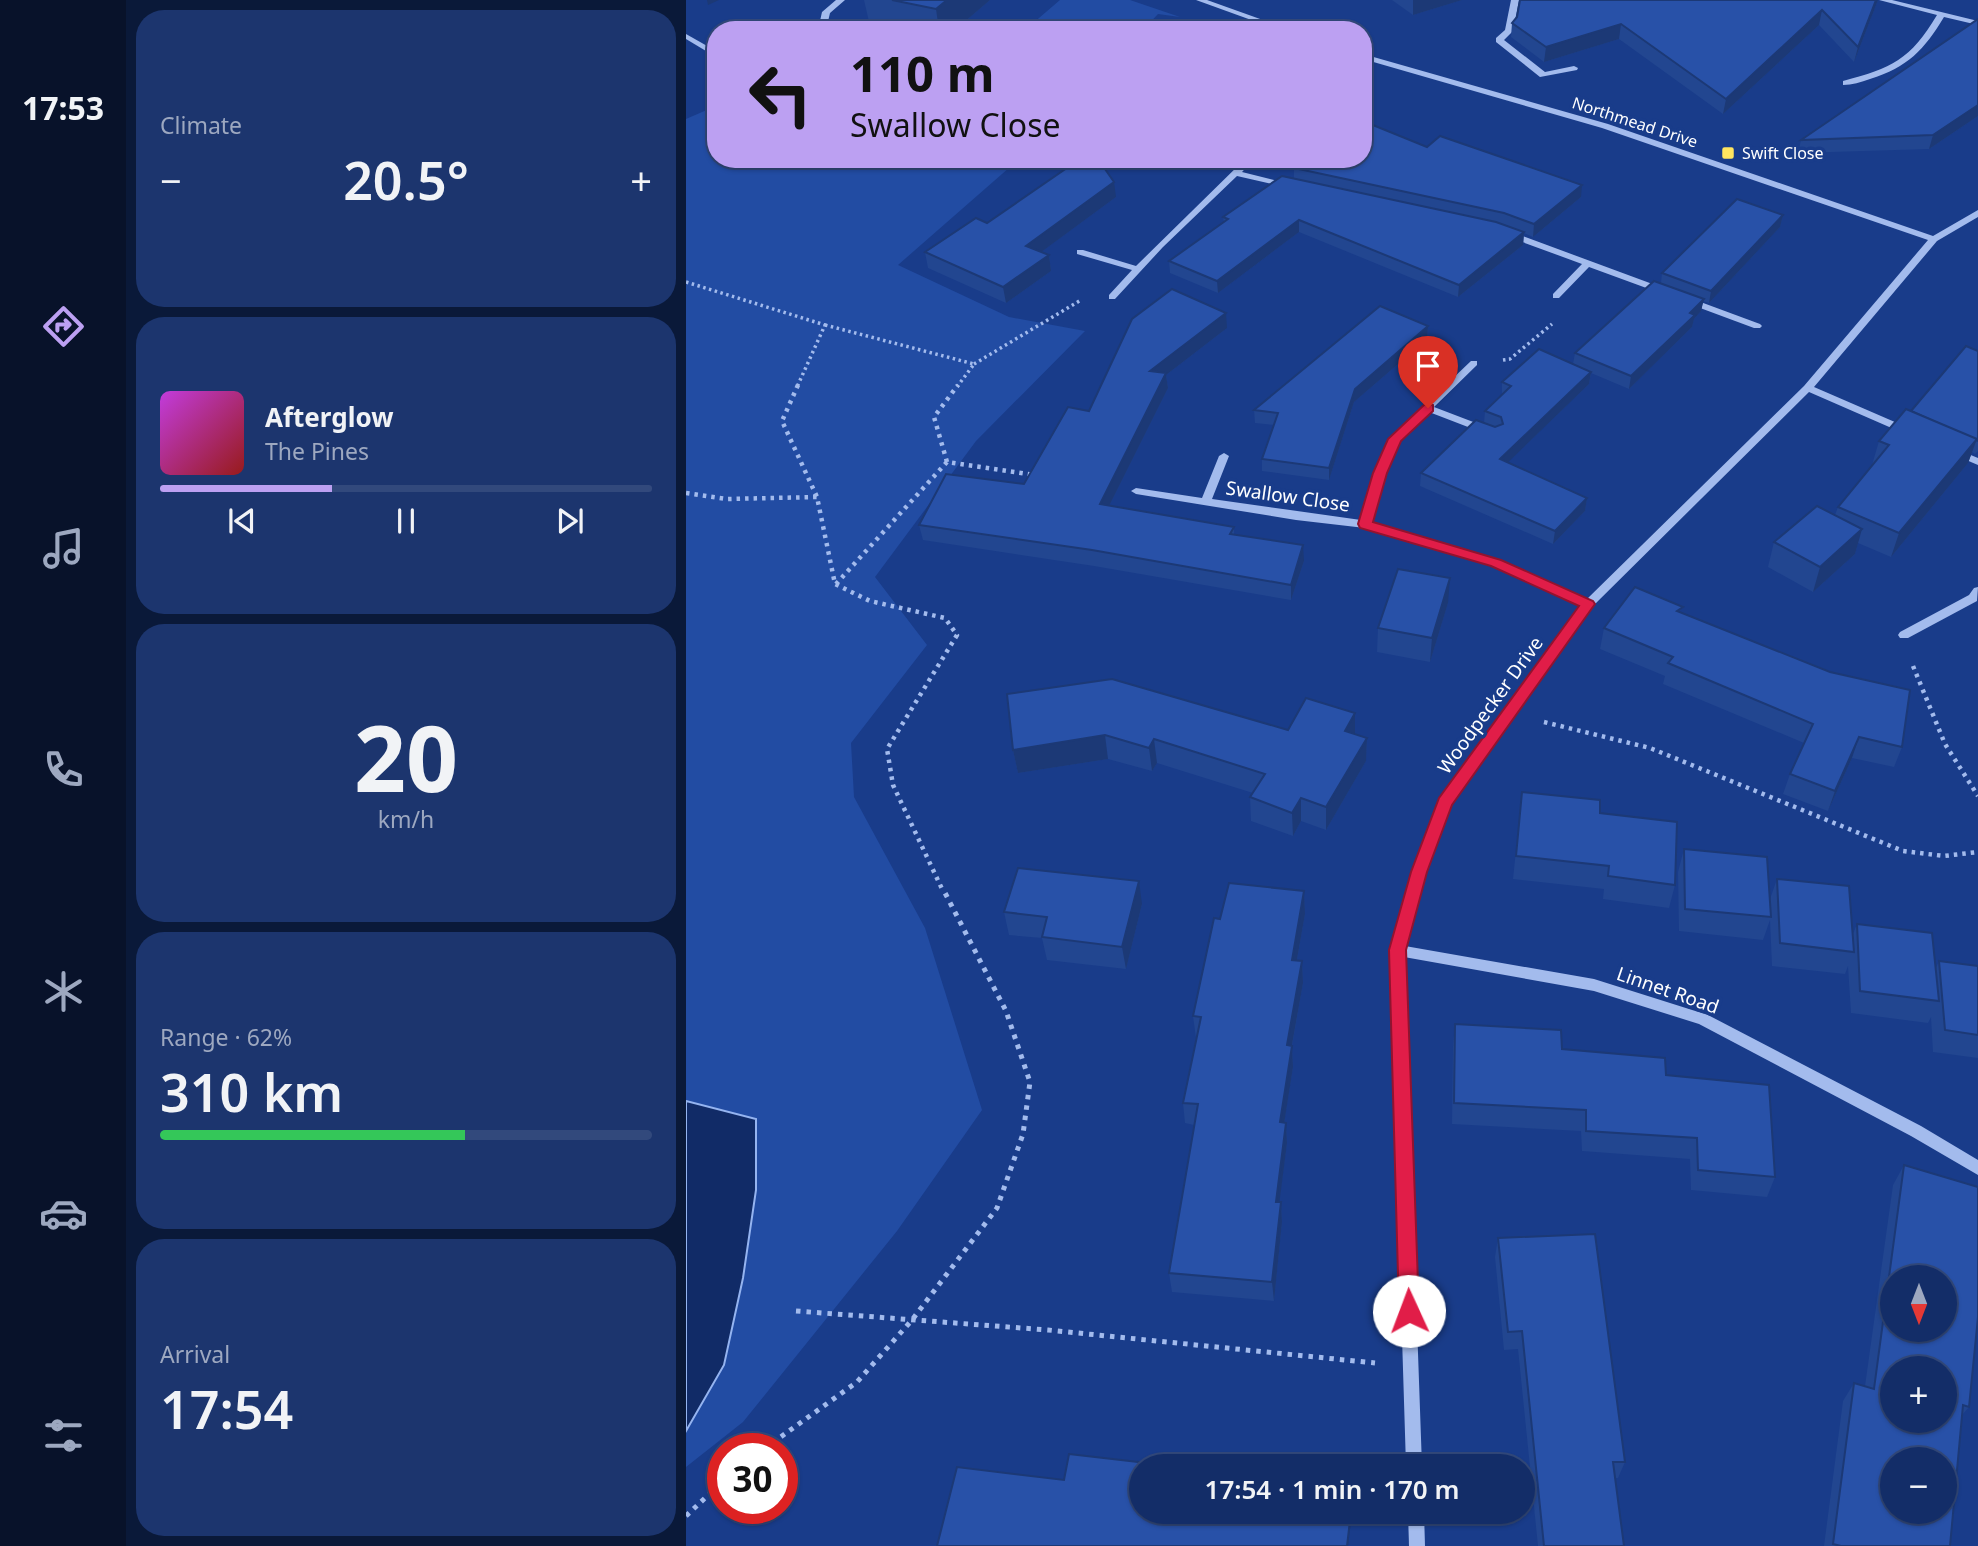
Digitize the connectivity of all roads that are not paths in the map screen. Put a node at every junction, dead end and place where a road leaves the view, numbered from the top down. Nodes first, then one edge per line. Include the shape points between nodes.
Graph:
1 (841, 0) edge
2 (1200, 0) edge
3 (1515, 0) edge
4 (1883, 0) edge
5 (1942, 14) junction
6 (824, 21) edge
7 (1261, 21) edge
8 (1978, 23) edge
9 (686, 36) edge
10 (707, 49) edge
11 (1372, 59) edge
12 (1574, 68) dead end
13 (1846, 83) dead end
14 (1241, 168) edge
15 (1236, 173) junction
16 (1302, 187) edge
17 (1978, 213) edge
18 (1499, 230) edge
19 (1934, 239) junction
20 (1080, 252) dead end
21 (1587, 264) junction
22 (1138, 269) junction
23 (1669, 293) edge
24 (1556, 296) road end
25 (1112, 298) road end
26 (1682, 298) edge
27 (1757, 326) dead end
28 (1474, 363) road end
29 (1808, 388) junction
30 (1428, 408) junction
31 (1495, 434) edge
32 (1917, 436) edge
33 (1942, 446) edge
34 (1224, 456) dead end
35 (1978, 462) edge
36 (1136, 491) dead end
37 (1206, 502) junction
38 (1365, 524) junction
39 (1978, 591) edge
40 (1588, 604) junction
41 (1904, 635) road end
42 (1397, 950) junction
43 (1978, 1168) edge
44 (1414, 1454) edge
45 (1416, 1524) edge
46 (1417, 1546) edge

1 - 6 street via 826,12
2 - 7 street
3 - 12 street via 1509,31 1499,40 1542,75
4 - 5 street
5 - 8 street
5 - 13 street via 1924,45 1908,60 1886,73
9 - 10 street
11 - 19 street, Northmead Drive via 1605,126
14 - 15 street
15 - 16 street
15 - 22 street
17 - 19 street, Woodpecker Drive
18 - 21 street
19 - 29 street, Woodpecker Drive
20 - 22 street
21 - 23 street
21 - 24 street
22 - 25 street
26 - 27 street
28 - 30 street, Swallow Close
29 - 32 street
29 - 40 street, Woodpecker Drive
30 - 31 street
30 - 38 street, Swallow Close via 1395,439
33 - 35 street
34 - 37 street, Swallow Close
36 - 37 street, Swallow Close
37 - 38 street, Swallow Close
38 - 40 street, Swallow Close via 1496,563
39 - 41 street
40 - 42 street, Woodpecker Drive via 1445,803
42 - 43 street, Linnet Road via 1594,985 1703,1019
42 - 44 street, Woodpecker Drive
45 - 46 street

